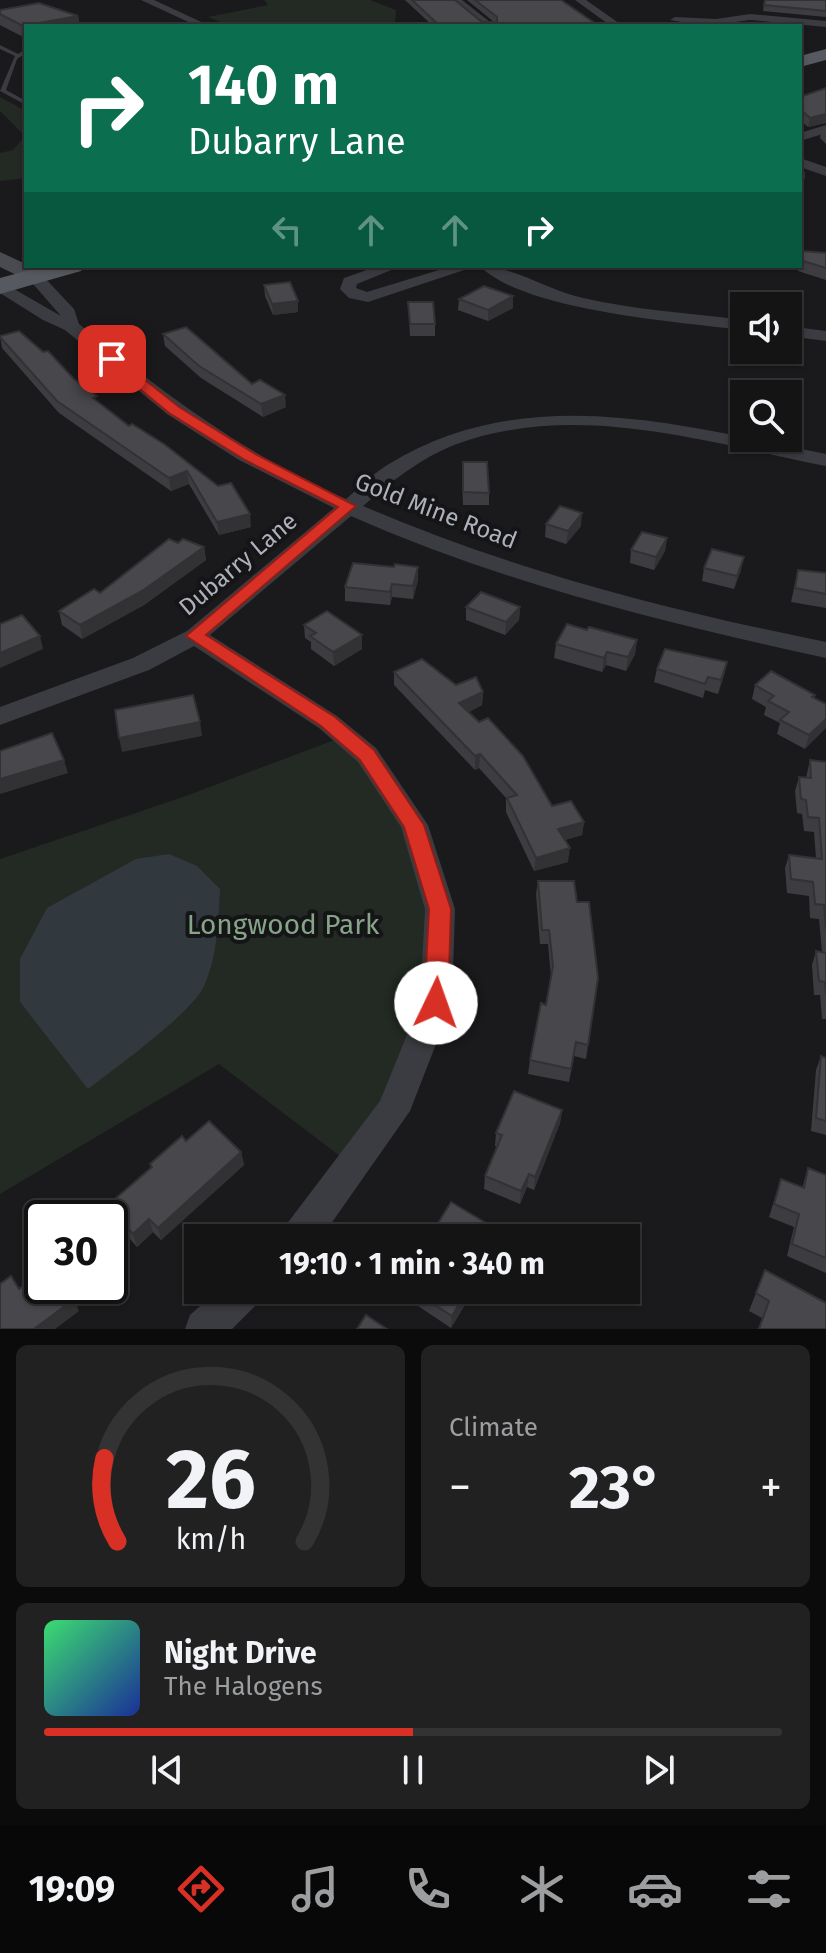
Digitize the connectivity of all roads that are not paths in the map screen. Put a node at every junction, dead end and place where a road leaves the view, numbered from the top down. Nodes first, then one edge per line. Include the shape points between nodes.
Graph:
1 (146, 0) edge
2 (456, 0) edge
3 (580, 0) edge
4 (675, 20) dead end
5 (200, 24) edge
6 (487, 24) edge
7 (615, 24) edge
8 (712, 24) edge
9 (826, 24) edge
10 (0, 47) edge
11 (24, 52) edge
12 (826, 54) edge
13 (17, 55) junction
14 (802, 61) edge
15 (24, 102) edge
16 (826, 129) edge
17 (802, 136) edge
18 (802, 163) edge
19 (826, 172) edge
20 (0, 258) edge
21 (65, 268) edge
22 (387, 268) edge
23 (462, 268) edge
24 (492, 268) edge
25 (35, 277) junction
26 (0, 286) edge
27 (730, 323) edge
28 (71, 326) junction
29 (802, 333) edge
30 (826, 336) edge
31 (826, 460) edge
32 (349, 506) junction
33 (195, 636) junction
34 (826, 650) edge
35 (0, 716) edge
36 (309, 1224) edge
37 (230, 1304) edge
38 (204, 1329) edge

1 - 5 street
2 - 6 street
3 - 7 street
4 - 8 street
8 - 9 street via 766,18
10 - 13 lane
11 - 13 lane
12 - 14 main road
13 - 15 lane via 3,91
16 - 17 street
18 - 19 street
20 - 25 street, Gold Mine Road
21 - 25 main road
22 - 23 street via 350,281 348,289 368,297
24 - 27 street via 533,289 575,301
25 - 26 main road
25 - 28 street, Gold Mine Road via 68,312
26 - 28 street, Gold Mine Road
28 - 32 street, Gold Mine Road via 174,410 250,457
29 - 30 street
31 - 32 street, Dubarry Lane via 646,424 535,421 491,428 422,451
32 - 33 street, Dubarry Lane
32 - 34 street, Gold Mine Road via 453,549 576,590 738,633
33 - 35 street, Dubarry Lane via 141,664
33 - 36 street via 328,722 367,755 414,825 440,909 436,1003 393,1111
37 - 38 street

